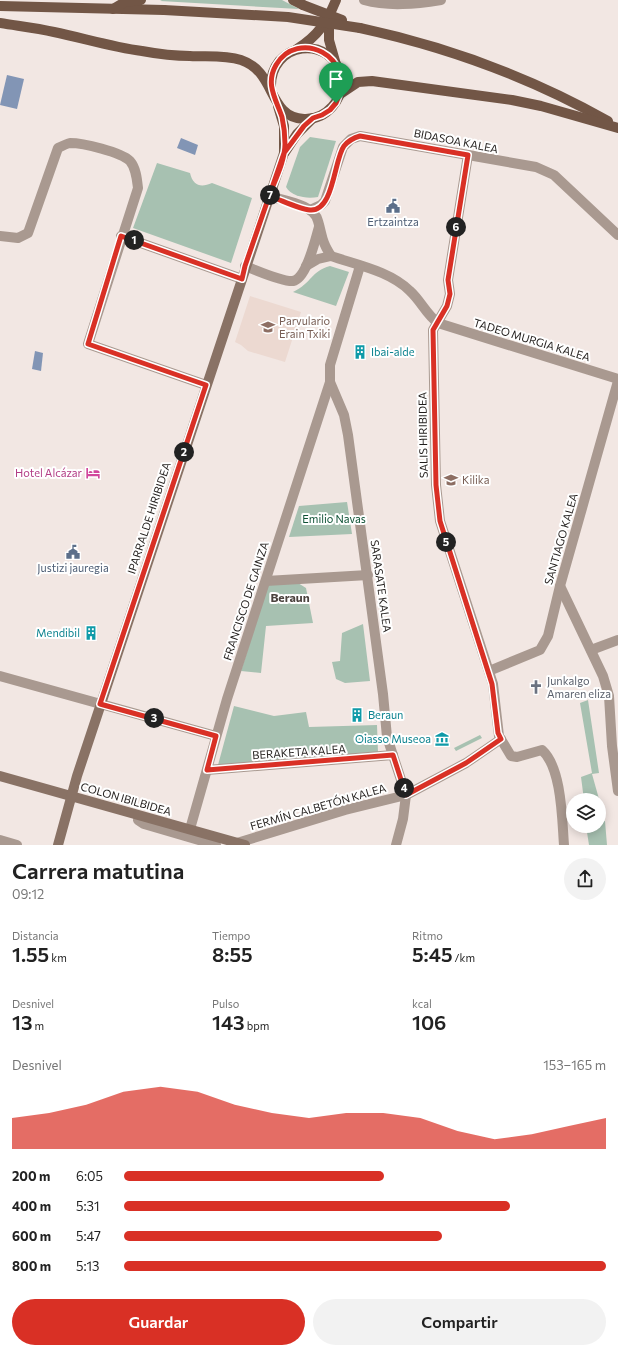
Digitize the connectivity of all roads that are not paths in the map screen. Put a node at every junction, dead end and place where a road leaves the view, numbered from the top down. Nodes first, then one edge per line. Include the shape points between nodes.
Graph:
1 (141, 0) edge
2 (293, 0) edge
3 (336, 0) edge
4 (364, 0) edge
5 (441, 0) edge
6 (0, 6) edge
7 (113, 9) junction
8 (329, 18) junction
9 (0, 23) edge
10 (360, 28) junction
11 (297, 49) junction
12 (336, 64) junction
13 (271, 90) junction
14 (340, 94) junction
15 (275, 101) junction
16 (313, 118) junction
17 (618, 127) edge
18 (284, 153) junction
19 (468, 155) junction
20 (269, 196) junction
21 (310, 210) junction
22 (319, 227) junction
23 (618, 235) edge
24 (0, 236) edge
25 (121, 236) junction
26 (332, 256) junction
27 (245, 266) junction
28 (306, 266) junction
29 (360, 266) junction
30 (242, 279) junction
31 (438, 324) junction
32 (618, 380) edge
33 (330, 382) junction
34 (206, 385) junction
35 (368, 575) junction
36 (266, 580) junction
37 (560, 586) junction
38 (618, 640) edge
39 (591, 650) junction
40 (489, 671) junction
41 (0, 676) edge
42 (100, 704) junction
43 (216, 736) junction
44 (501, 739) junction
45 (615, 746) edge
46 (393, 755) junction
47 (207, 770) junction
48 (0, 776) edge
49 (0, 781) edge
50 (618, 791) edge
51 (406, 795) junction
52 (70, 798) junction
53 (190, 829) junction
54 (0, 840) edge
55 (205, 840) junction
56 (241, 844) edge
57 (17, 845) edge
58 (58, 845) edge
59 (216, 845) edge
60 (223, 845) edge
61 (396, 845) edge
62 (564, 845) edge

1 - 7 main road via 125,2
2 - 10 main road, bridge
3 - 8 main road
4 - 5 street via 382,4
6 - 7 main road
7 - 10 main road, bridge via 288,17
8 - 11 main road via 316,36
8 - 12 main road via 329,40
9 - 13 main road via 52,31 142,51 235,58 255,67 265,77
10 - 17 main road via 426,44 508,71 578,104
11 - 12 main road via 319,51
11 - 13 main road via 285,55 276,64 271,77
12 - 14 main road via 341,82
13 - 15 main road
14 - 16 main road via 330,110
14 - 17 main road via 358,82 372,81 512,100
15 - 16 main road via 287,113
15 - 18 main road, IPARRALDE HIRIBIDEA via 284,126
16 - 18 main road, IPARRALDE HIRIBIDEA via 297,134
18 - 20 main road, IPARRALDE HIRIBIDEA
19 - 21 street, BIDASOA KALEA via 375,138 360,136 351,139 343,147 325,201
19 - 23 street, BIDASOA KALEA via 536,168 554,175
19 - 31 street, SALIS HIRIBIDEA via 448,280 450,294
20 - 21 street
20 - 27 main road, IPARRALDE HIRIBIDEA
21 - 22 street
22 - 26 street via 321,238
22 - 28 street
24 - 25 street via 18,238 28,233 58,148 68,143 117,153 130,161 136,174 138,188
25 - 30 street
25 - 34 street via 88,344
26 - 28 street via 318,259
26 - 29 street
27 - 28 street via 292,281 299,278
27 - 30 main road, IPARRALDE HIRIBIDEA
29 - 31 street via 395,279 422,303 429,316
29 - 33 street, SARASATE KALEA via 330,365
30 - 34 main road, IPARRALDE HIRIBIDEA
31 - 32 street, TADEO MURGIA KALEA
31 - 40 street, SALIS HIRIBIDEA via 433,330 436,485 440,521
32 - 37 street, SANTIAGO KALEA
33 - 35 street, SARASATE KALEA via 344,415
33 - 36 street, FRANCISCO DE GAINZA
34 - 42 main road, IPARRALDE HIRIBIDEA
35 - 36 street
35 - 46 street, SARASATE KALEA via 386,737
36 - 43 street, FRANCISCO DE GAINZA
37 - 39 street
37 - 40 street, SANTIAGO KALEA via 548,636 540,650
38 - 39 street
39 - 45 street via 609,696
40 - 44 street, SALIS HIRIBIDEA
41 - 42 street
42 - 43 street
42 - 52 main road, IPARRALDE HIRIBIDEA
43 - 47 street, FRANCISCO DE GAINZA
44 - 51 street, FERMÍN CALBETÓN KALEA via 466,763
44 - 62 street, SALIS HIRIBIDEA via 511,756 542,750 548,755 555,772
45 - 50 street
46 - 47 street, BERAKETA KALEA
46 - 51 street, SARASATE KALEA
47 - 53 street, FRANCISCO DE GAINZA
48 - 52 main road, COLON IBILBIDEA
49 - 52 main road, COLON IBILBIDEA
51 - 56 street, FERMÍN CALBETÓN KALEA via 345,810
51 - 61 street
52 - 53 main road, COLON IBILBIDEA
52 - 55 main road
52 - 58 main road, IPARRALDE HIRIBIDEA
53 - 56 main road, COLON IBILBIDEA
54 - 57 street
55 - 59 street
55 - 60 main road

